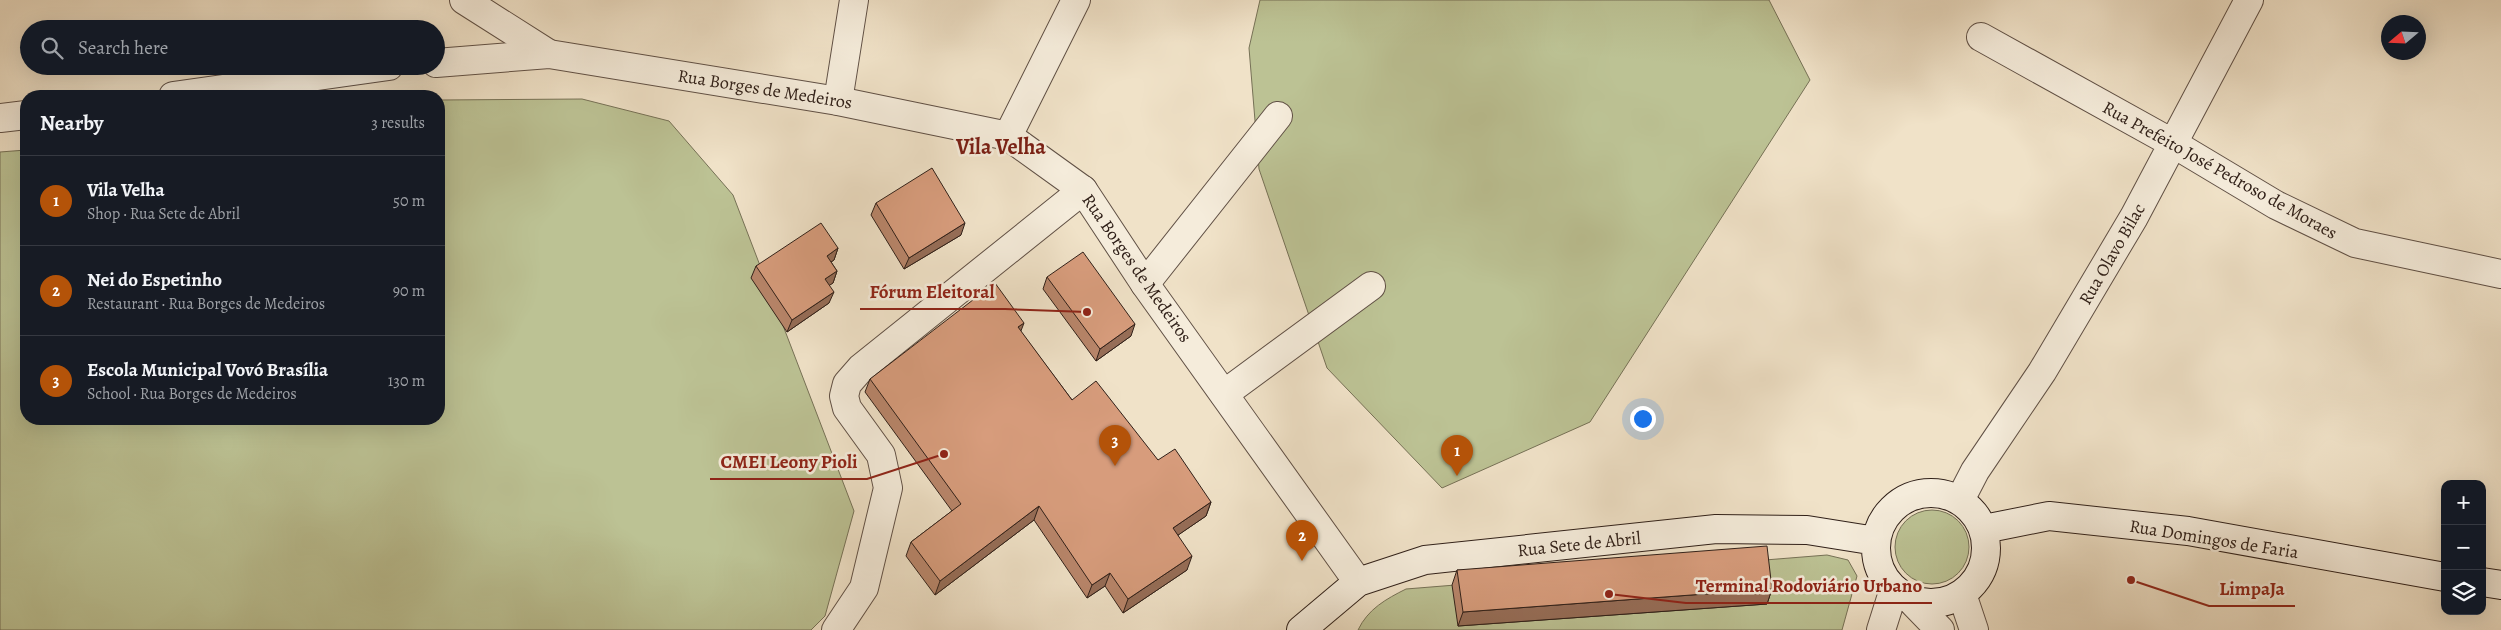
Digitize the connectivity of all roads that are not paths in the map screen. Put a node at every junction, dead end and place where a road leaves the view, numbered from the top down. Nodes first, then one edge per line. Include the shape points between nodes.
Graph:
1 (464, 0) edge
2 (854, 0) edge
3 (1076, 0) edge
4 (2249, 0) edge
5 (1981, 37) dead end
6 (549, 54) junction
7 (445, 62) edge
8 (324, 75) edge
9 (216, 90) edge
10 (838, 101) junction
11 (20, 116) edge
12 (1278, 116) dead end
13 (0, 118) edge
14 (1008, 136) junction
15 (2174, 144) junction
16 (1084, 190) junction
17 (2501, 274) edge
18 (1145, 284) junction
19 (1371, 286) dead end
20 (1224, 394) junction
21 (1960, 500) junction
22 (1984, 529) junction
23 (1876, 541) junction
24 (2441, 576) edge
25 (1358, 582) junction
26 (2486, 583) edge
27 (2501, 585) edge
28 (1902, 594) junction
29 (1962, 594) junction
30 (1314, 625) edge
31 (836, 630) edge
32 (1881, 630) edge
33 (1940, 630) edge
34 (1974, 630) edge

1 - 6 street
2 - 10 street
3 - 14 street
4 - 15 street, Rua Olavo Bilac
5 - 15 street, Rua Prefeito José Pedroso de Moraes
6 - 7 street
6 - 10 street, Rua Borges de Medeiros
8 - 9 street
10 - 14 street, Rua Borges de Medeiros
11 - 13 street
12 - 18 street
14 - 16 street, Rua Borges de Medeiros
15 - 17 street, Rua Prefeito José Pedroso de Moraes via 2276,205 2355,243
15 - 21 street, Rua Olavo Bilac via 2042,372 1975,471
16 - 18 street, Rua Borges de Medeiros
16 - 31 street via 861,368 847,384 844,396 847,408 880,455 888,488 864,588
18 - 20 street, Rua Borges de Medeiros
19 - 20 street
20 - 25 street, Rua Borges de Medeiros
21 - 22 street via 1974,512
21 - 23 street via 1924,493 1906,498 1881,524
22 - 24 street, Rua Domingos de Faria via 2049,516 2188,531
22 - 29 street via 1987,547 1984,566 1975,582
23 - 25 street, Rua Sete de Abril via 1807,530 1716,529 1425,560
23 - 28 street via 1877,559 1883,576
25 - 30 street, Rua Sete de Abril
26 - 27 street
28 - 29 street via 1927,603 1945,602
28 - 32 street
28 - 33 street
29 - 34 street

